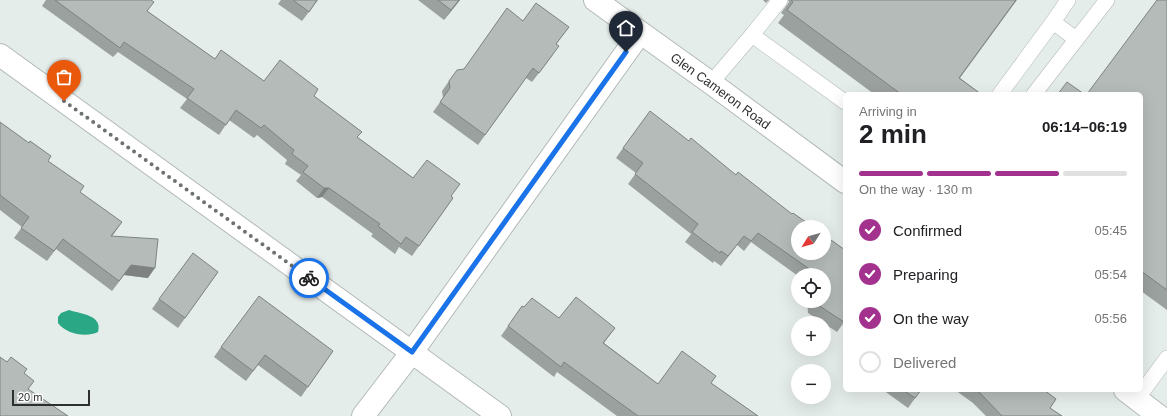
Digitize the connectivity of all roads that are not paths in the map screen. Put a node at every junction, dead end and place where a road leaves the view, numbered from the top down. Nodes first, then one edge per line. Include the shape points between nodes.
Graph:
1 (595, 0) edge
2 (780, 0) edge
3 (1068, 0) edge
4 (1107, 0) edge
5 (1053, 22) junction
6 (640, 33) junction
7 (752, 35) junction
8 (1076, 39) junction
9 (0, 55) edge
10 (711, 83) junction
11 (1001, 92) edge
12 (1036, 92) edge
13 (843, 101) edge
14 (843, 181) edge
15 (412, 352) junction
16 (1167, 358) edge
17 (1143, 382) edge
18 (1131, 394) edge
19 (363, 416) edge
20 (500, 416) edge
21 (1160, 416) edge

1 - 6 street, Glen Cameron Road
2 - 7 lane
3 - 5 lane
4 - 8 lane
5 - 8 lane
5 - 11 lane
6 - 10 street, Glen Cameron Road
6 - 15 street
7 - 10 lane
7 - 13 lane
8 - 12 lane
9 - 15 street
10 - 14 street, Glen Cameron Road
15 - 19 street
15 - 20 street
16 - 17 lane
18 - 21 street

